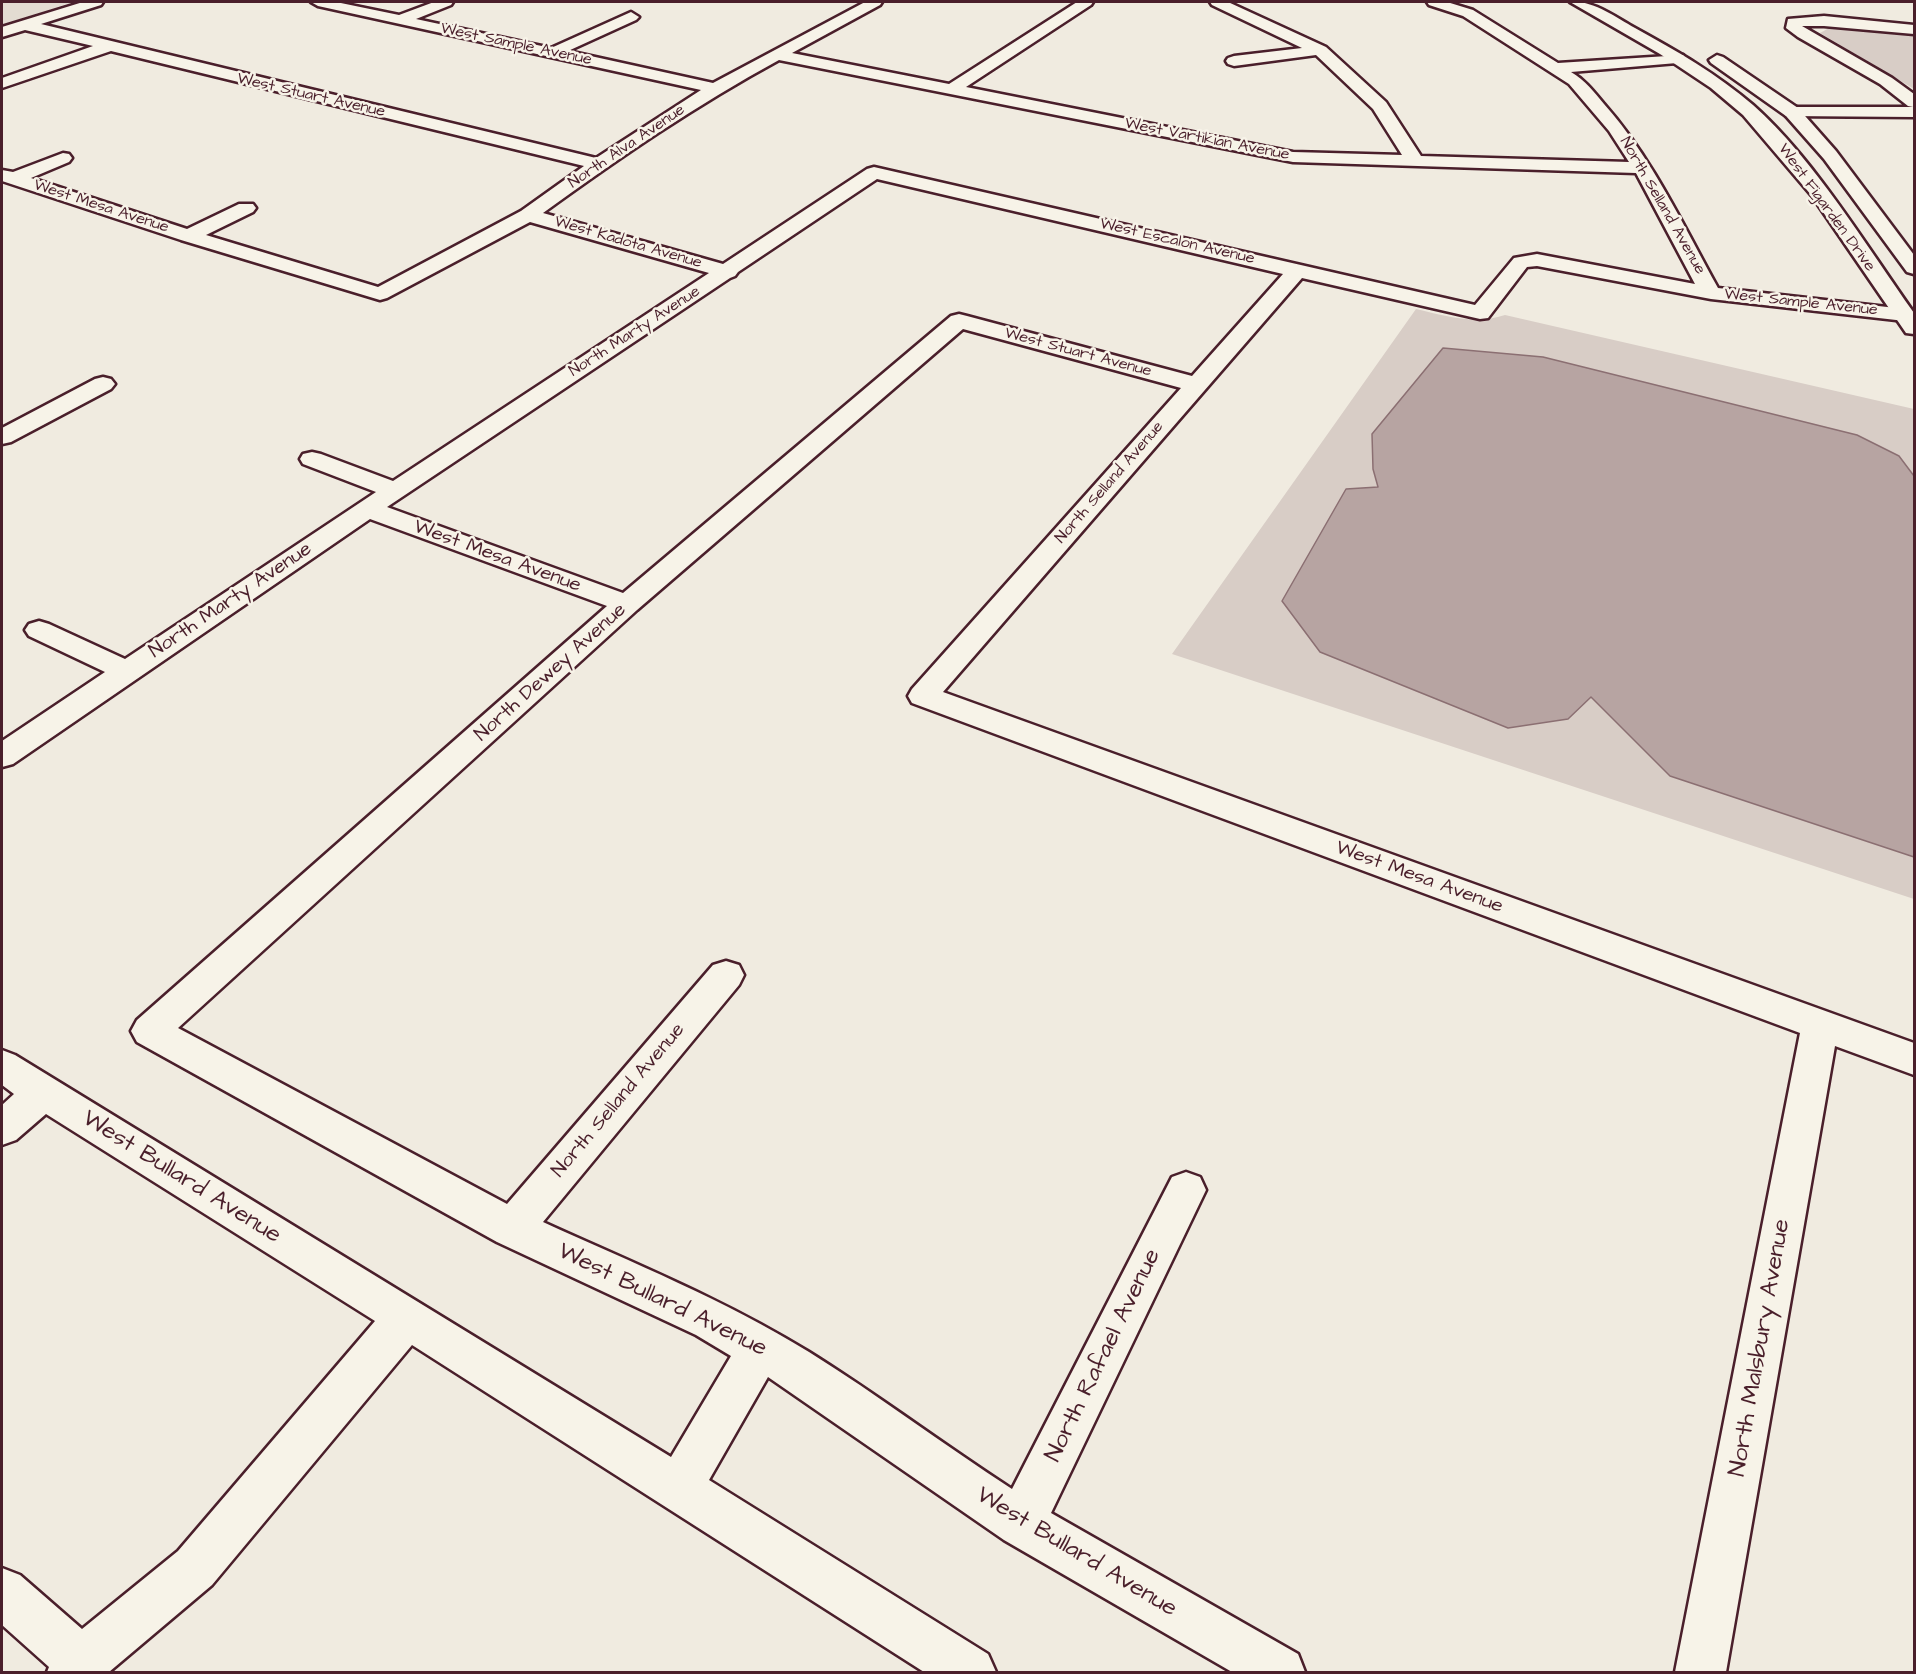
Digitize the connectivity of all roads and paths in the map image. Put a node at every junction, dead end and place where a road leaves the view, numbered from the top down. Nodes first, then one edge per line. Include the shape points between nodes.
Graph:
1 (96, 2) edge
2 (318, 2) edge
3 (446, 2) edge
4 (875, 2) edge
5 (1086, 2) edge
6 (1217, 2) edge
7 (1434, 2) edge
8 (1577, 2) edge
9 (1890, 10) dead end
10 (4, 15) dead end
11 (631, 17) dead end
12 (399, 20) junction
13 (28, 24) junction
14 (1897, 27) junction
15 (1914, 29) edge
16 (2, 32) edge
17 (106, 46) junction
18 (1320, 50) junction
19 (554, 52) junction
20 (1706, 52) dead end
21 (778, 55) junction
22 (1672, 55) junction
23 (1234, 61) dead end
24 (1550, 64) junction
25 (1740, 75) junction
26 (2, 83) edge
27 (715, 88) junction
28 (952, 89) junction
29 (1914, 102) edge
30 (1792, 112) junction
31 (1914, 112) edge
32 (63, 158) dead end
33 (1415, 161) junction
34 (599, 164) junction
35 (1642, 168) junction
36 (874, 173) joint
37 (7, 177) edge
38 (246, 208) dead end
39 (528, 215) junction
40 (188, 236) junction
41 (1914, 268) edge
42 (1298, 270) junction
43 (728, 272) junction
44 (1711, 293) junction
45 (380, 294) joint
46 (1480, 313) joint
47 (1912, 314) edge
48 (959, 321) joint
49 (103, 384) dead end
50 (1197, 385) junction
51 (2, 437) edge
52 (312, 459) dead end
53 (395, 490) junction
54 (367, 509) junction
55 (627, 604) junction
56 (39, 630) dead end
57 (127, 671) junction
58 (923, 696) joint
59 (2, 756) edge
60 (726, 975) dead end
61 (1820, 1024) junction
62 (150, 1031) joint
63 (1914, 1059) edge
64 (2, 1066) edge
65 (44, 1092) junction
66 (2, 1128) edge
67 (1186, 1190) dead end
68 (512, 1228) junction
69 (406, 1317) junction
70 (760, 1348) junction
71 (678, 1489) junction
72 (1021, 1523) junction
73 (2, 1593) edge
74 (77, 1667) edge
75 (970, 1672) edge
76 (1280, 1672) edge
77 (1701, 1672) edge

1 - 13 street
2 - 12 street, West Sample Avenue
3 - 12 street
4 - 21 street, North Alva Avenue
5 - 28 street
6 - 18 street
7 - 24 street, North Selland Avenue via 1468,13
8 - 22 street, West Figarden Drive
9 - 14 street
10 - 13 street, West Stuart Avenue
11 - 19 street
12 - 19 street, West Sample Avenue
13 - 16 street
13 - 17 street, West Stuart Avenue
14 - 15 street
14 - 29 street via 1793,22 1794,28 1803,34 1886,81
17 - 26 street
17 - 34 street, West Stuart Avenue
18 - 23 street
18 - 33 street via 1380,106
19 - 27 street, West Sample Avenue
20 - 25 street, West Figarden Drive
21 - 27 street, North Alva Avenue
21 - 28 street, West Vartikian Avenue
22 - 24 street
22 - 25 street via 1691,57
22 - 47 street, West Figarden Drive via 1717,84 1784,148 1877,278 1903,285
24 - 35 street, North Selland Avenue via 1575,81 1616,128
25 - 30 street, West Figarden Drive
27 - 34 street, North Alva Avenue
28 - 33 street, West Vartikian Avenue via 1293,157
30 - 31 street
30 - 41 street, West Figarden Drive via 1830,155
32 - 37 street, West Mesa Avenue
33 - 35 street, West Vartikian Avenue
34 - 39 street, North Alva Avenue
35 - 44 street, North Selland Avenue
36 - 42 street, West Escalon Avenue
36 - 43 street, North Marty Avenue
37 - 40 street, West Mesa Avenue
38 - 40 street, West Mesa Avenue
39 - 43 street, West Kadota Avenue
39 - 45 street, North Alva Avenue
40 - 45 street, West Mesa Avenue
42 - 46 street, West Escalon Avenue
42 - 50 street, North Selland Avenue
43 - 53 street, North Marty Avenue
44 - 46 street, West Sample Avenue via 1538,261 1521,262
44 - 47 street, West Sample Avenue
48 - 50 street, West Stuart Avenue
48 - 55 street, North Dewey Avenue
49 - 51 street
50 - 58 street, North Selland Avenue
52 - 53 street
53 - 54 street, North Marty Avenue
54 - 55 street, West Mesa Avenue
54 - 57 street, North Marty Avenue
55 - 62 street, North Dewey Avenue
56 - 57 street
57 - 59 street, North Marty Avenue
58 - 61 street, West Mesa Avenue
60 - 68 street, North Selland Avenue
61 - 63 street, West Mesa Avenue
61 - 77 street, North Malsbury Avenue
62 - 68 street, West Bullard Avenue
64 - 65 street, West Bullard Avenue
65 - 66 street
65 - 69 street, West Bullard Avenue
67 - 72 street, North Rafael Avenue
68 - 70 street, West Bullard Avenue via 711,1320
69 - 71 street, West Bullard Avenue
69 - 74 street via 195,1568
70 - 71 street
70 - 72 street, West Bullard Avenue
71 - 75 street, West Bullard Avenue
72 - 76 street, West Bullard Avenue
73 - 74 street

